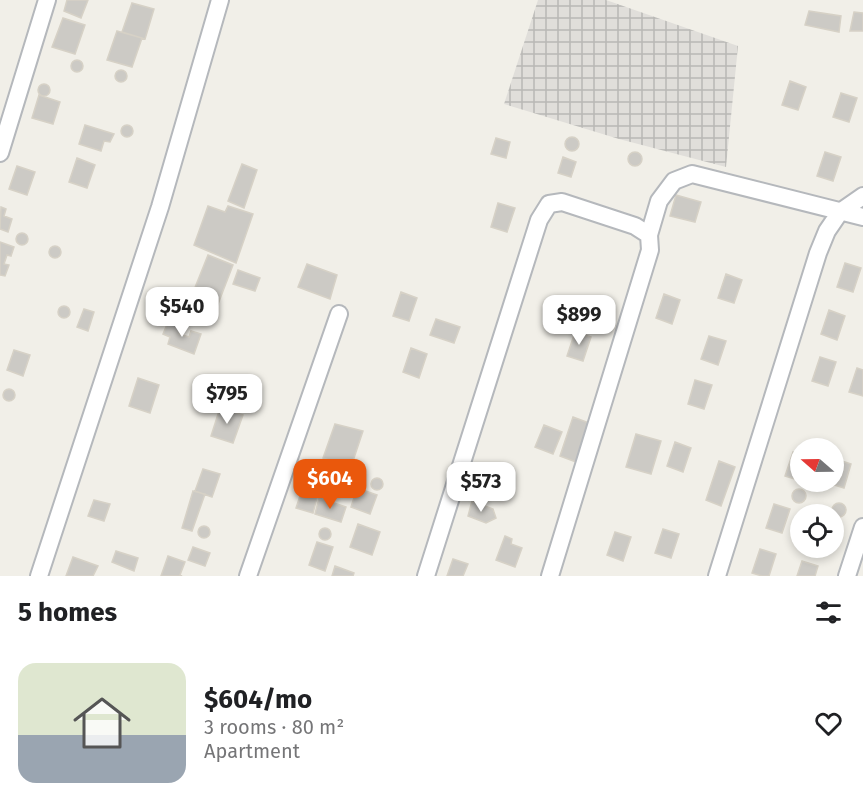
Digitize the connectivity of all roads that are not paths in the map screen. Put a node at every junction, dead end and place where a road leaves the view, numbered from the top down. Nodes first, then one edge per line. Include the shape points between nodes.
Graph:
1 (47, 0) edge
2 (220, 0) edge
3 (0, 153) edge
4 (863, 196) edge
5 (840, 212) junction
6 (863, 217) edge
7 (649, 235) junction
8 (339, 314) dead end
9 (863, 527) edge
10 (39, 576) edge
11 (248, 576) edge
12 (426, 576) edge
13 (550, 576) edge
14 (717, 576) edge
15 (847, 576) edge

1 - 3 street
2 - 10 street via 160,207
4 - 5 street
5 - 6 street
5 - 7 street via 692,174 674,181 659,201
5 - 14 street via 818,254
7 - 12 street via 635,226 562,202 549,204 539,220
7 - 13 street via 650,250
8 - 11 street
9 - 15 street

